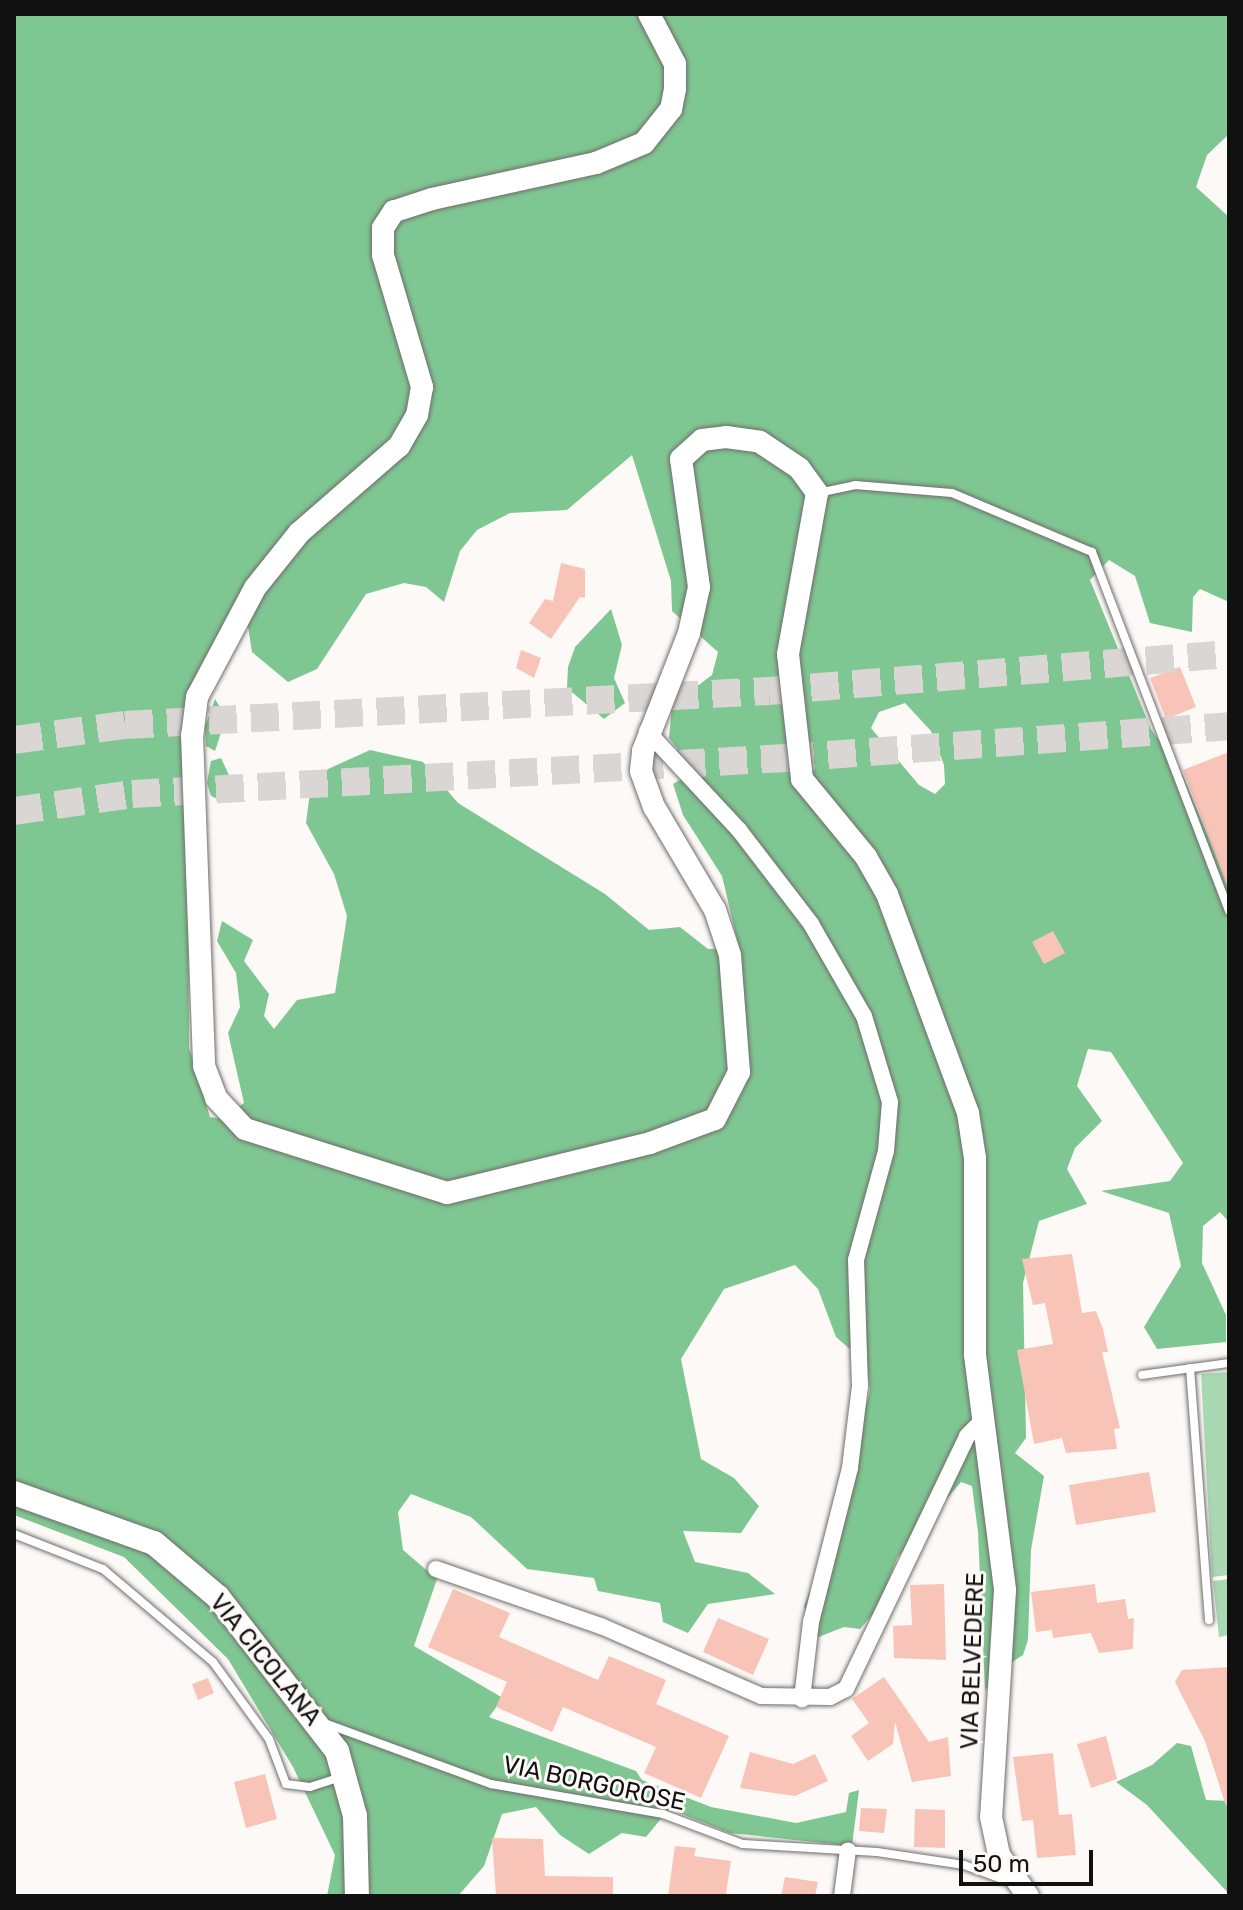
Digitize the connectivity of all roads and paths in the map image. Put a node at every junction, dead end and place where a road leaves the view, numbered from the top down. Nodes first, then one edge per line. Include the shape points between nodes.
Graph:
1 (649, 14) edge
2 (817, 493) junction
3 (647, 731) junction
4 (1229, 911) edge
5 (1229, 1363) edge
6 (1190, 1368) junction
7 (1142, 1375) dead end
8 (984, 1419) junction
9 (14, 1493) edge
10 (14, 1534) edge
11 (436, 1569) dead end
12 (1209, 1620) dead end
13 (802, 1699) junction
14 (314, 1719) junction
15 (344, 1776) junction
16 (848, 1850) junction
17 (1021, 1890) edge
18 (357, 1896) edge
19 (842, 1896) edge

1 - 3 street via 675,64 675,89 671,109 644,143 596,163 394,211 383,228 383,255 422,387 417,415 399,446 299,533 255,588 197,697 192,735 204,1066 228,1116 245,1129 447,1193 650,1143 715,1119 739,1072 730,955 715,910 645,787
2 - 3 street via 783,454 760,442 726,437 688,448 681,474 698,596 689,633
2 - 4 lane via 855,485 952,493 1092,552
2 - 8 street, VIA BELVEDERE via 788,654 802,779 866,857 887,894 968,1113 975,1158 971,1309
3 - 13 street via 739,830 811,924 864,1016 890,1102 886,1151 856,1260 860,1386 850,1468 811,1622
5 - 6 lane
6 - 7 lane
6 - 12 lane
8 - 13 street via 967,1436 846,1689
8 - 17 street, VIA BELVEDERE via 1005,1590 991,1817 999,1855
9 - 14 main road, VIA CICOLANA via 154,1543 218,1597
10 - 15 lane via 103,1569 213,1662 269,1739 286,1784 310,1787
11 - 13 street via 601,1626 761,1696
14 - 15 main road, VIA CICOLANA via 337,1751
14 - 16 lane, VIA BORGOROSE via 491,1784 663,1814 743,1844
15 - 18 main road, VIA CICOLANA via 355,1816
16 - 17 lane, VIA BORGOROSE via 964,1865
16 - 19 street

